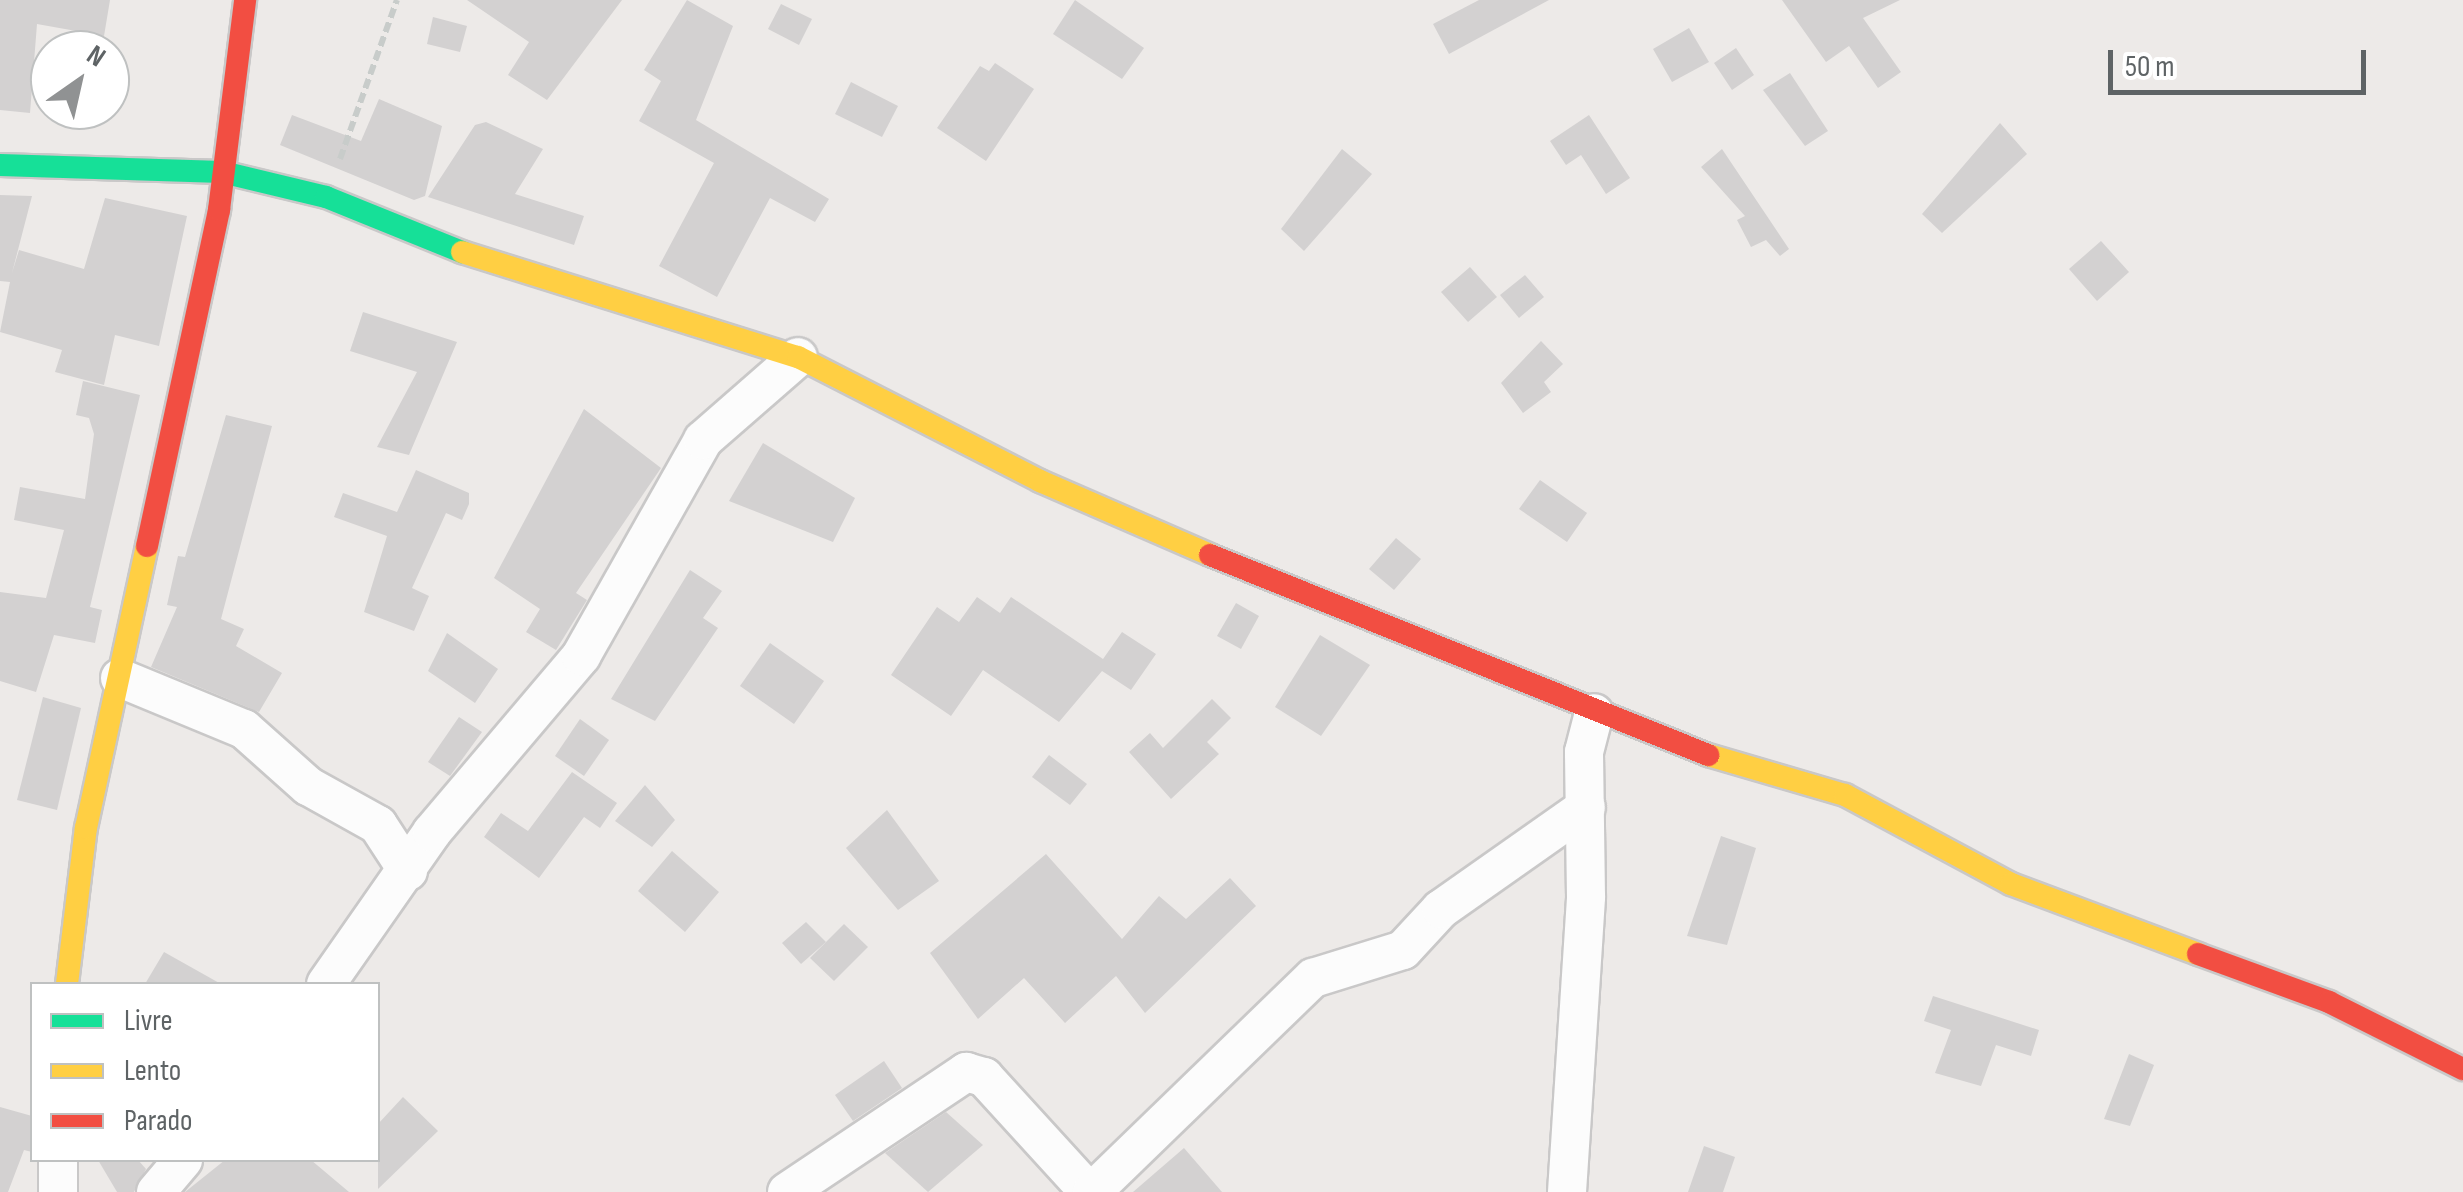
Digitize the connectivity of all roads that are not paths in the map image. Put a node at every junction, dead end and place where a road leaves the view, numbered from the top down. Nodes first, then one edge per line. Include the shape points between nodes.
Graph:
1 (245, 0) edge
2 (0, 165) edge
3 (222, 172) junction
4 (798, 357) junction
5 (120, 678) junction
6 (1594, 713) junction
7 (1586, 807) junction
8 (408, 871) junction
9 (68, 982) edge
10 (327, 982) edge
11 (2463, 1068) edge
12 (58, 1162) edge
13 (181, 1162) edge
14 (58, 1192) edge
15 (156, 1192) edge
16 (788, 1192) edge
17 (1090, 1192) edge
18 (1567, 1192) edge

1 - 3 street
2 - 3 street
3 - 4 street via 326,197 494,266 637,301
3 - 5 street
4 - 6 street via 1040,482
4 - 8 street via 703,440 580,656
5 - 8 street via 244,729 308,786 378,825
5 - 9 street via 86,828
6 - 7 street
6 - 11 street via 1846,795 2011,884 2329,1002
7 - 17 street via 1441,910 1403,950 1314,978
7 - 18 street
8 - 10 street
12 - 14 street
13 - 15 street
16 - 17 street via 966,1072 984,1078

